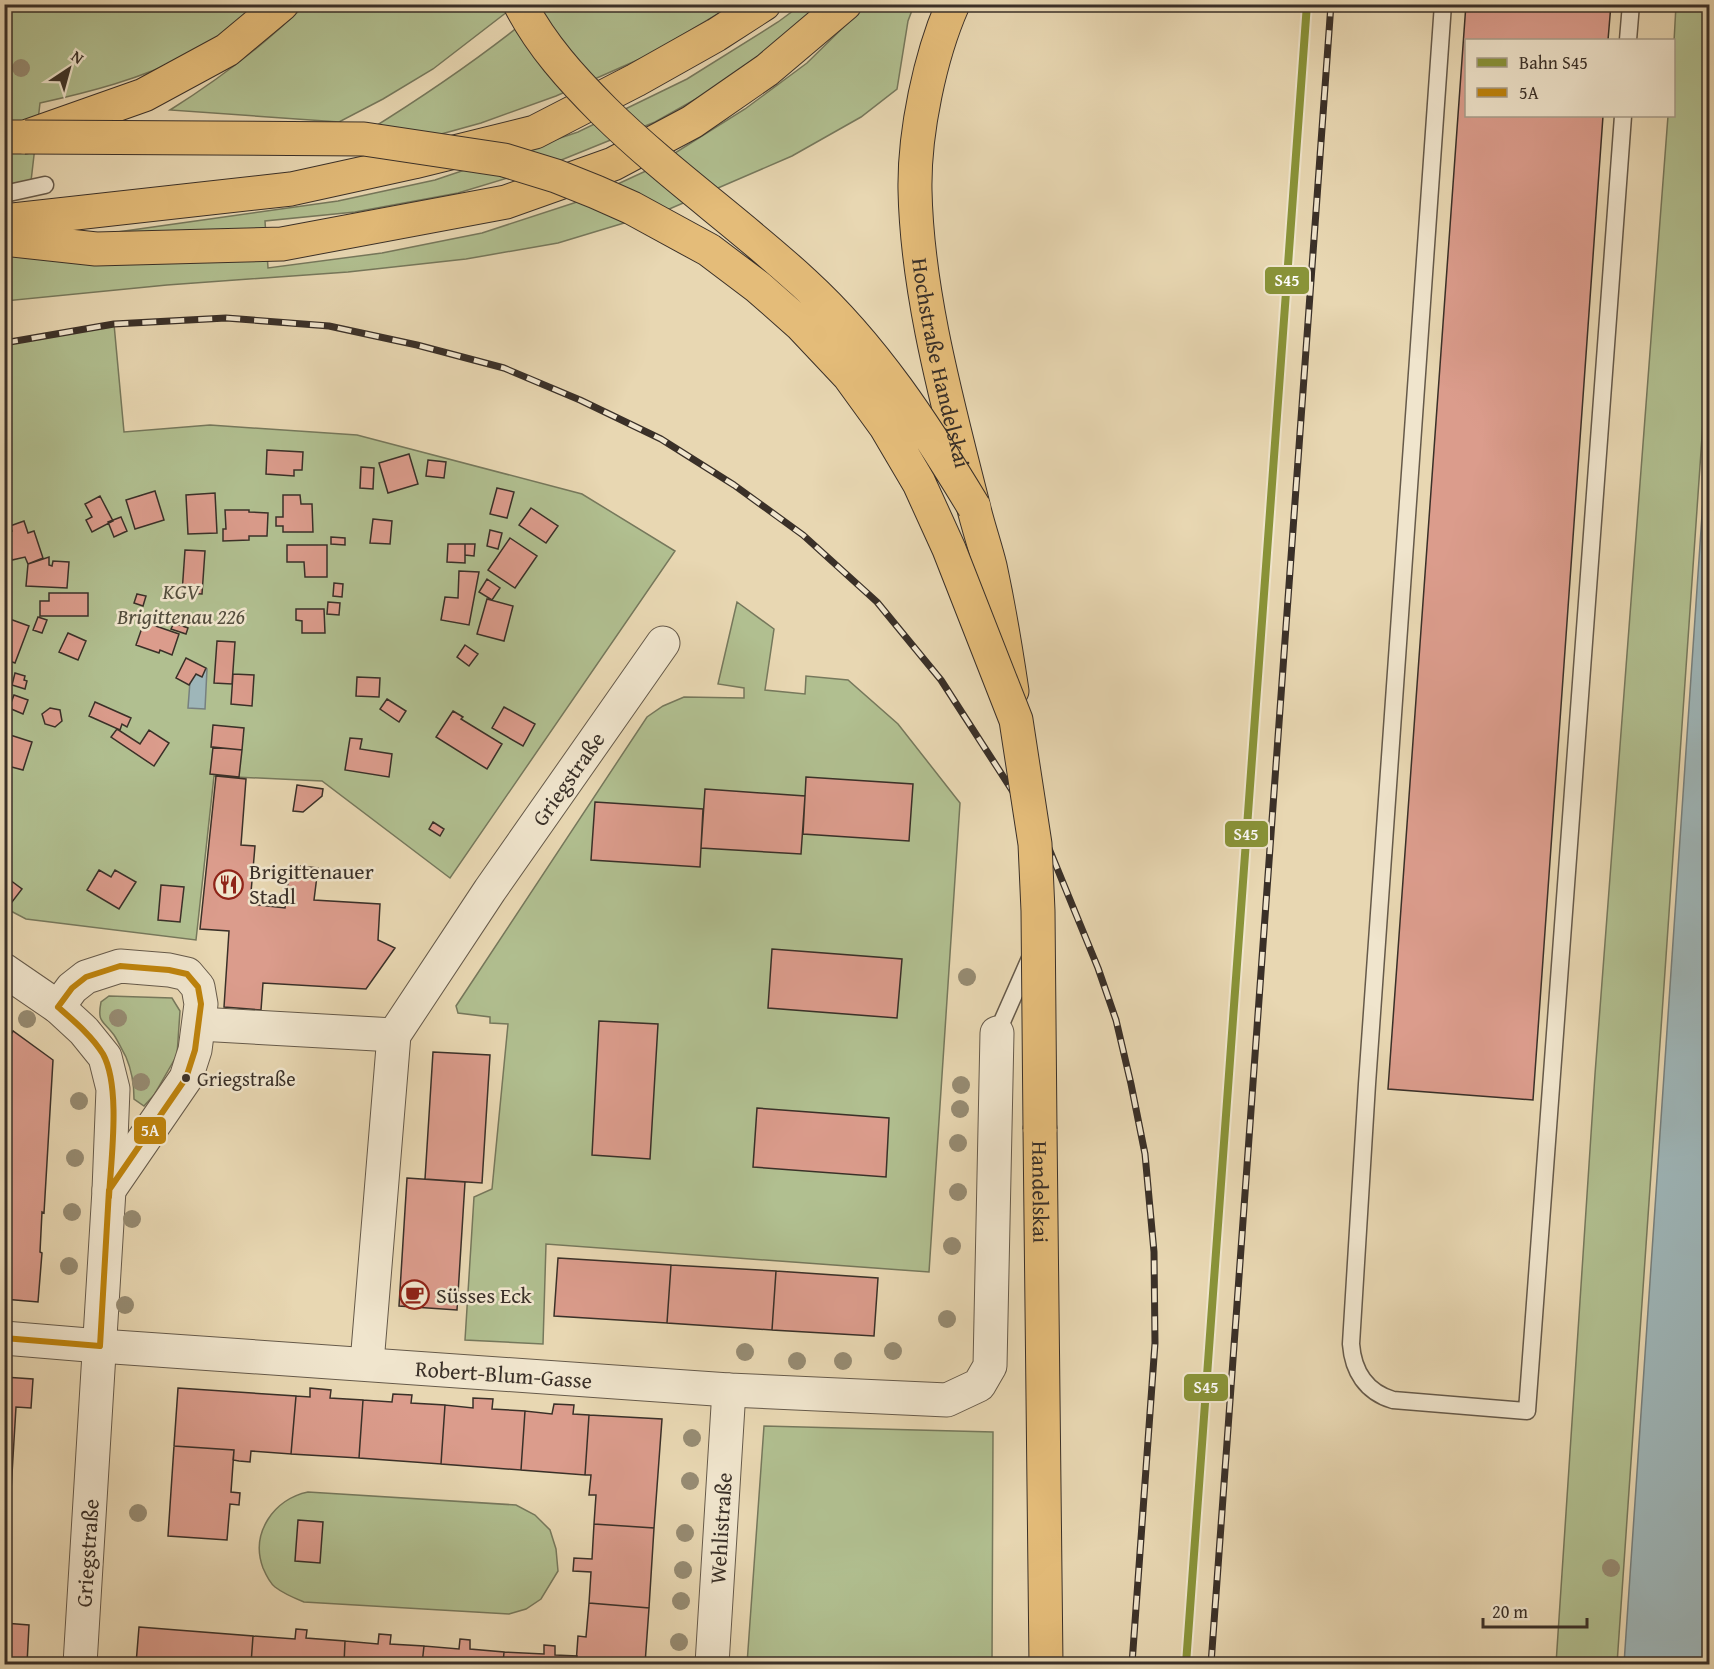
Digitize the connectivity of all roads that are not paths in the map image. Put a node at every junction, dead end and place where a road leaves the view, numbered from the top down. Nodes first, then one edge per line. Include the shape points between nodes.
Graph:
1 (282, 4) edge
2 (520, 4) edge
3 (764, 4) edge
4 (845, 4) edge
5 (953, 4) edge
6 (1443, 4) edge
7 (1631, 4) edge
8 (1628, 39) edge
9 (1623, 117) edge
10 (15, 137) edge
11 (45, 185) dead end
12 (4, 194) edge
13 (4, 221) edge
14 (4, 240) edge
15 (974, 507) junction
16 (663, 643) dead end
17 (1016, 720) junction
18 (1055, 897) dead end
19 (4, 969) edge
20 (58, 1007) junction
21 (199, 1024) junction
22 (997, 1033) joint
23 (394, 1035) junction
24 (109, 1190) junction
25 (4, 1338) edge
26 (100, 1346) junction
27 (368, 1363) junction
28 (990, 1366) joint
29 (729, 1390) junction
30 (80, 1665) edge
31 (712, 1665) edge
32 (1046, 1665) edge

1 - 10 highway via 226,50 144,95
2 - 15 highway, bridge via 550,52 581,88 664,166 806,284 852,333 931,435
3 - 13 highway via 636,80 535,132 291,189
4 - 14 highway via 767,70 692,122 613,164 506,202 282,244 96,249
5 - 15 highway, Hochstraße Handelskai via 932,62 915,188 930,318
6 - 9 lane via 1352,1344 1353,1358 1364,1382 1372,1391 1394,1400 1527,1411
7 - 8 lane
10 - 17 highway, bridge via 364,139 504,160 556,176 632,208 710,250 800,324 849,376 886,427 919,483 949,549
11 - 12 lane
15 - 17 highway, Hochstraße Handelskai, bridge via 990,566
16 - 23 street, Griegstraße
17 - 32 highway, Handelskai, bridge via 1035,844 1038,911
18 - 22 lane
19 - 20 street, Griegstraße
20 - 21 street via 86,977 120,966 169,970 188,974 198,987
20 - 24 street, Griegstraße via 105,1057 113,1089
21 - 23 street
21 - 24 street via 186,1078
22 - 28 street, Handelskai
23 - 27 street, Griegstraße
24 - 26 street, Griegstraße
25 - 26 street, Robert-Blum-Gasse
26 - 27 street, Robert-Blum-Gasse
26 - 30 street, Griegstraße
27 - 29 street, Robert-Blum-Gasse
28 - 29 street, Robert-Blum-Gasse via 979,1385 947,1400
29 - 31 street, Wehlistraße

